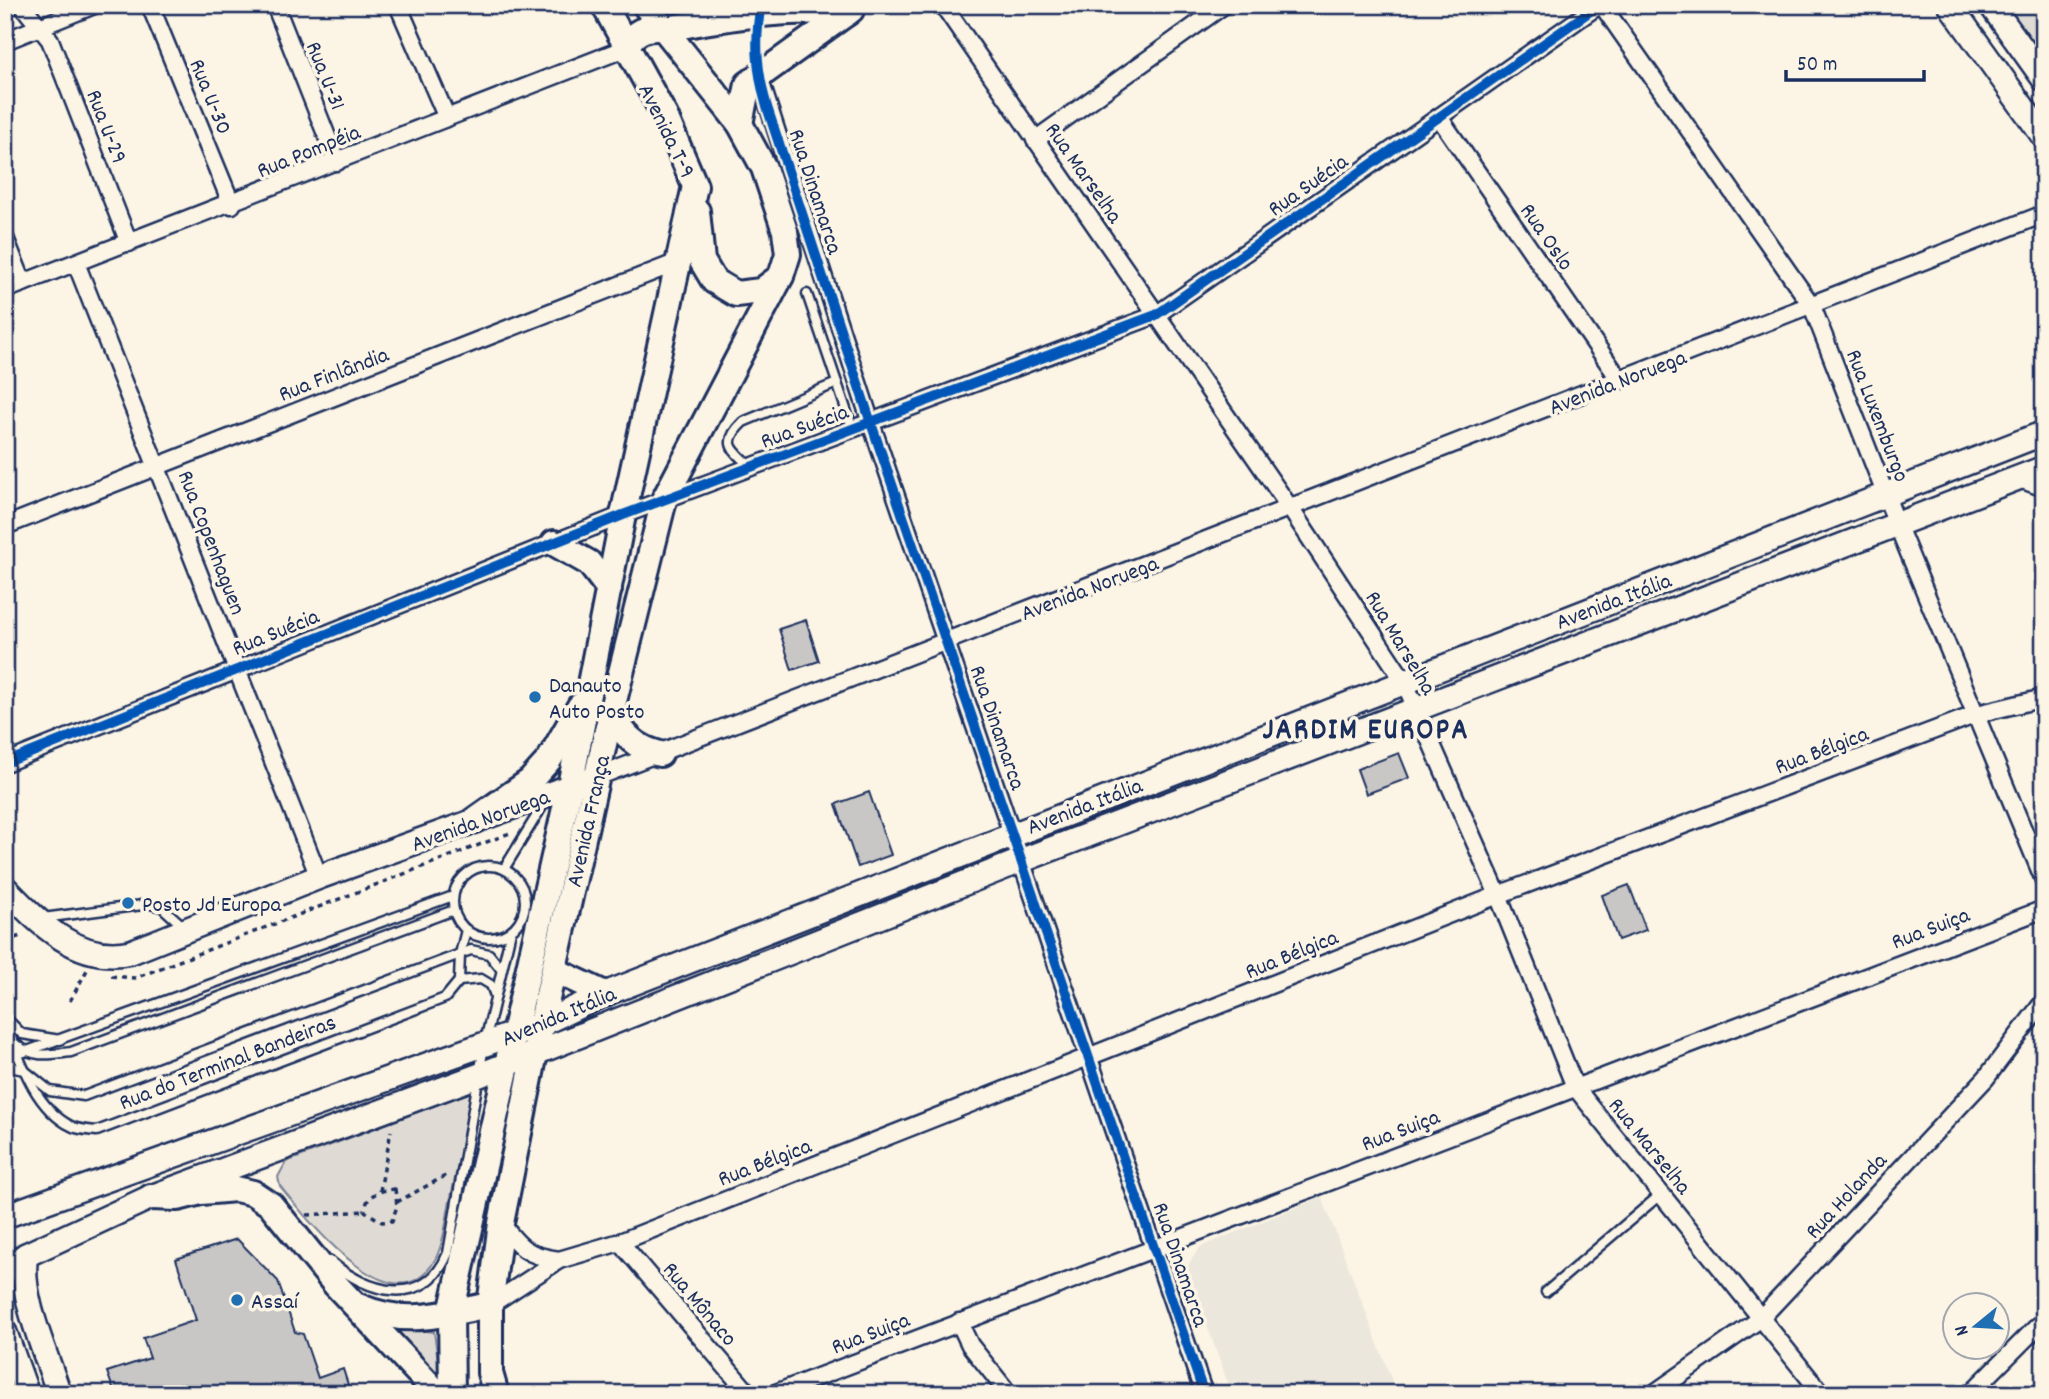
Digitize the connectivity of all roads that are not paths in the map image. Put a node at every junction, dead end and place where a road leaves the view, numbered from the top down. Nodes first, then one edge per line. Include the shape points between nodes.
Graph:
1 (22, 5) edge
2 (94, 5) edge
3 (150, 5) edge
4 (275, 5) edge
5 (398, 5) edge
6 (604, 5) edge
7 (645, 5) edge
8 (943, 5) edge
9 (1224, 5) edge
10 (1601, 5) edge
11 (1950, 5) edge
12 (1991, 5) edge
13 (808, 8) edge
14 (851, 9) edge
15 (725, 11) edge
16 (42, 27) junction
17 (666, 29) junction
18 (5, 41) edge
19 (626, 48) junction
20 (758, 74) junction
21 (2044, 79) edge
22 (1438, 117) junction
23 (447, 118) junction
24 (740, 124) junction
25 (2044, 137) edge
26 (1035, 140) junction
27 (337, 162) junction
28 (695, 186) junction
29 (232, 205) junction
30 (2044, 214) edge
31 (5, 238) edge
32 (128, 243) junction
33 (678, 262) junction
34 (76, 263) junction
35 (781, 276) junction
36 (23, 283) junction
37 (5, 290) edge
38 (807, 294) dead end
39 (1812, 306) junction
40 (1156, 314) junction
41 (844, 342) junction
42 (826, 349) junction
43 (1620, 380) junction
44 (837, 383) junction
45 (871, 423) junction
46 (853, 430) junction
47 (2044, 433) edge
48 (158, 466) junction
49 (751, 467) junction
50 (2044, 468) edge
51 (2017, 478) junction
52 (2044, 488) edge
53 (1885, 494) junction
54 (664, 500) junction
55 (1290, 508) junction
56 (623, 515) junction
57 (1897, 524) junction
58 (5, 526) edge
59 (554, 543) junction
60 (609, 589) junction
61 (947, 642) junction
62 (238, 669) junction
63 (1405, 681) junction
64 (589, 690) junction
65 (2044, 698) edge
66 (1417, 709) junction
67 (611, 713) junction
68 (1977, 714) junction
69 (660, 754) junction
70 (5, 763) edge
71 (597, 777) junction
72 (560, 790) junction
73 (473, 821) junction
74 (1014, 833) junction
75 (1023, 860) junction
76 (504, 869) junction
77 (319, 877) junction
78 (2044, 880) edge
79 (5, 888) edge
80 (1498, 895) junction
81 (453, 896) junction
82 (2044, 909) edge
83 (454, 910) junction
84 (32, 926) junction
85 (187, 930) junction
86 (466, 930) junction
87 (511, 931) junction
88 (460, 954) junction
89 (501, 969) junction
90 (554, 970) junction
91 (459, 981) junction
92 (605, 994) junction
93 (495, 996) junction
94 (2044, 1001) edge
95 (5, 1019) edge
96 (541, 1024) junction
97 (5, 1034) edge
98 (512, 1035) junction
99 (63, 1040) junction
100 (13, 1042) junction
101 (484, 1046) junction
102 (21, 1053) junction
103 (534, 1053) junction
104 (1091, 1057) junction
105 (5, 1059) edge
106 (505, 1065) junction
107 (5, 1066) edge
108 (24, 1070) junction
109 (480, 1074) junction
110 (1575, 1087) junction
111 (1661, 1194) junction
112 (151, 1197) junction
113 (5, 1216) edge
114 (288, 1223) junction
115 (501, 1223) junction
116 (620, 1242) junction
117 (1154, 1247) junction
118 (16, 1250) edge
119 (559, 1260) junction
120 (5, 1270) edge
121 (1546, 1292) dead end
122 (353, 1303) junction
123 (490, 1305) junction
124 (450, 1313) junction
125 (1760, 1319) junction
126 (2044, 1320) edge
127 (959, 1322) junction
128 (5, 1333) edge
129 (27, 1394) edge
130 (59, 1394) edge
131 (438, 1394) edge
132 (452, 1394) edge
133 (496, 1394) edge
134 (748, 1394) edge
135 (772, 1394) edge
136 (1009, 1394) edge
137 (1204, 1394) edge
138 (1653, 1394) edge
139 (1822, 1394) edge
140 (1970, 1394) edge

1 - 16 street, Rua U-29
2 - 16 street
3 - 29 street, Rua U-30
4 - 27 street, Rua U-31
5 - 23 street
6 - 19 main road, Avenida T-9
7 - 17 main road
8 - 26 street, Rua Marselha
9 - 26 street
10 - 22 street, Rua Suécia
10 - 39 street, Rua Luxemburgo
11 - 25 main road
12 - 21 main road
13 - 14 main road
13 - 15 main road
14 - 20 main road
15 - 17 main road
16 - 18 street
16 - 32 street, Rua U-29
17 - 19 main road via 642,30
17 - 24 main road
19 - 23 street, Rua Pompéia
19 - 28 main road, Avenida T-9 via 665,116
20 - 24 main road via 748,84
20 - 41 street, Rua Dinamarca
22 - 40 street, Rua Suécia
22 - 43 street, Rua Oslo
23 - 27 street, Rua Pompéia
24 - 35 main road, Avenida França via 764,168 779,210 788,254
26 - 40 street, Rua Marselha
27 - 29 street, Rua Pompéia
28 - 33 main road, Avenida T-9
28 - 35 main road via 702,261 714,281 736,294 761,291
29 - 32 street, Rua Pompéia
30 - 39 street, Avenida Noruega
31 - 36 street
32 - 34 street, Rua Pompéia
33 - 48 street, Rua Finlândia
33 - 56 main road, Avenida França
34 - 36 street, Rua Pompéia
34 - 48 street, Rua Copenhaguen
35 - 54 main road, Avenida França
36 - 37 street, Rua Pompéia
38 - 42 lane
39 - 43 street, Avenida Noruega
39 - 53 street, Rua Luxemburgo
40 - 45 street, Rua Suécia
40 - 55 street, Rua Marselha
41 - 42 lane
41 - 45 street, Rua Dinamarca
42 - 44 lane
43 - 55 street, Avenida Noruega
44 - 46 lane
44 - 49 lane via 743,422 732,432 733,451
45 - 46 street, Rua Suécia
45 - 61 street, Rua Dinamarca
46 - 49 street, Rua Suécia
47 - 53 main road, Avenida Itália
48 - 58 street, Rua Finlândia
48 - 62 street, Rua Copenhaguen
49 - 54 street, Rua Suécia
50 - 51 main road, Avenida Itália
51 - 52 street
51 - 57 main road, Avenida Itália
53 - 57 street, Rua Luxemburgo
53 - 63 main road, Avenida Itália
54 - 56 street, Rua Suécia
54 - 67 main road, Avenida França
55 - 61 street, Avenida Noruega
55 - 63 street, Rua Marselha
56 - 59 street, Rua Suécia
56 - 60 main road, Avenida França
57 - 66 main road, Avenida Itália
57 - 68 street, Rua Luxemburgo
59 - 60 main road via 590,563
59 - 62 street, Rua Suécia
60 - 64 main road, Avenida França
61 - 69 street, Avenida Noruega
61 - 74 street, Rua Dinamarca
62 - 70 street, Rua Suécia
62 - 77 street, Rua Copenhaguen
63 - 66 street, Rua Marselha
63 - 74 main road, Avenida Itália
64 - 72 main road, Avenida França
64 - 73 main road via 548,760 530,781
65 - 68 street, Rua Bélgica
66 - 75 main road, Avenida Itália
66 - 80 street, Rua Marselha
67 - 69 main road via 628,738
67 - 71 main road, Avenida França
68 - 78 street, Rua Luxemburgo
68 - 80 street, Rua Bélgica
69 - 71 street, Avenida Noruega
71 - 72 main road, Avenida Noruega
71 - 90 main road, Avenida França
72 - 73 main road, Avenida Noruega
72 - 76 lane
72 - 98 main road, Avenida França
73 - 77 main road, Avenida Noruega
74 - 75 street, Rua Dinamarca
74 - 92 main road, Avenida Itália
75 - 103 main road, Avenida Itália
75 - 104 street, Rua Dinamarca
76 - 81 lane via 471,871
76 - 87 lane via 521,886 525,898 520,921
77 - 85 main road, Avenida Noruega
79 - 84 main road
80 - 104 street, Rua Bélgica
80 - 110 street, Rua Marselha
81 - 83 lane
81 - 99 lane, Rua do Terminal Bandeiras
82 - 110 street, Rua Suiça
83 - 86 lane
83 - 102 lane, Rua do Terminal Bandeiras via 71,1052
84 - 85 main road, Avenida Noruega via 81,948 114,956
84 - 85 lane via 150,904 162,907
86 - 87 lane via 489,939
86 - 88 lane
87 - 89 lane
88 - 89 lane, Rua do Terminal Bandeiras via 471,950 489,954
88 - 91 lane
88 - 108 lane, Rua do Terminal Bandeiras via 84,1096 50,1091
89 - 93 lane
90 - 92 main road
90 - 96 main road, Avenida França
91 - 93 lane via 481,979 491,985
91 - 108 lane, Rua do Terminal Bandeiras via 445,998 97,1131 72,1127 54,1115
92 - 96 main road, Avenida Itália
93 - 101 lane
94 - 125 street, Rua Holanda via 1986,1078
95 - 99 lane, Rua do Terminal Bandeiras via 22,1034
95 - 100 lane, Rua do Terminal Bandeiras
96 - 98 main road, Avenida Itália
96 - 103 main road, Avenida França
97 - 100 lane, Rua do Terminal Bandeiras
98 - 101 main road, Avenida Itália
98 - 106 main road, Avenida França
99 - 102 lane, Rua do Terminal Bandeiras
100 - 102 lane, Rua do Terminal Bandeiras
101 - 109 lane
101 - 113 main road, Avenida Itália
102 - 105 lane, Rua do Terminal Bandeiras
102 - 108 lane, Rua do Terminal Bandeiras
103 - 106 main road, Avenida Itália
103 - 115 main road, Avenida França
104 - 116 street, Rua Bélgica
104 - 117 street, Rua Dinamarca
106 - 109 main road, Avenida Itália
106 - 124 main road, Avenida França
107 - 108 lane, Rua do Terminal Bandeiras
109 - 112 main road, Avenida Itália
109 - 114 lane via 448,1253 440,1271 408,1289 391,1292 372,1287 335,1265
110 - 111 street, Rua Marselha
110 - 117 street, Rua Suiça
111 - 121 lane
111 - 125 street, Rua Marselha
112 - 114 main road via 236,1189 253,1194
112 - 118 main road, Avenida Itália
114 - 122 main road
115 - 119 street via 534,1257
115 - 123 main road, Avenida França
116 - 119 street, Rua Bélgica
116 - 134 street, Rua Mônaco
117 - 127 street, Rua Suiça
117 - 137 street, Rua Dinamarca
118 - 120 main road, Avenida Itália
118 - 130 main road
119 - 123 street, Rua Bélgica
122 - 124 main road via 379,1315 403,1319
122 - 131 main road
123 - 124 main road
123 - 133 main road, Avenida França via 490,1373
124 - 132 main road, Avenida França
125 - 138 street, Rua Holanda
125 - 139 street, Rua Marselha
126 - 140 street
127 - 135 street, Rua Suiça
127 - 136 street via 970,1345
128 - 129 main road

